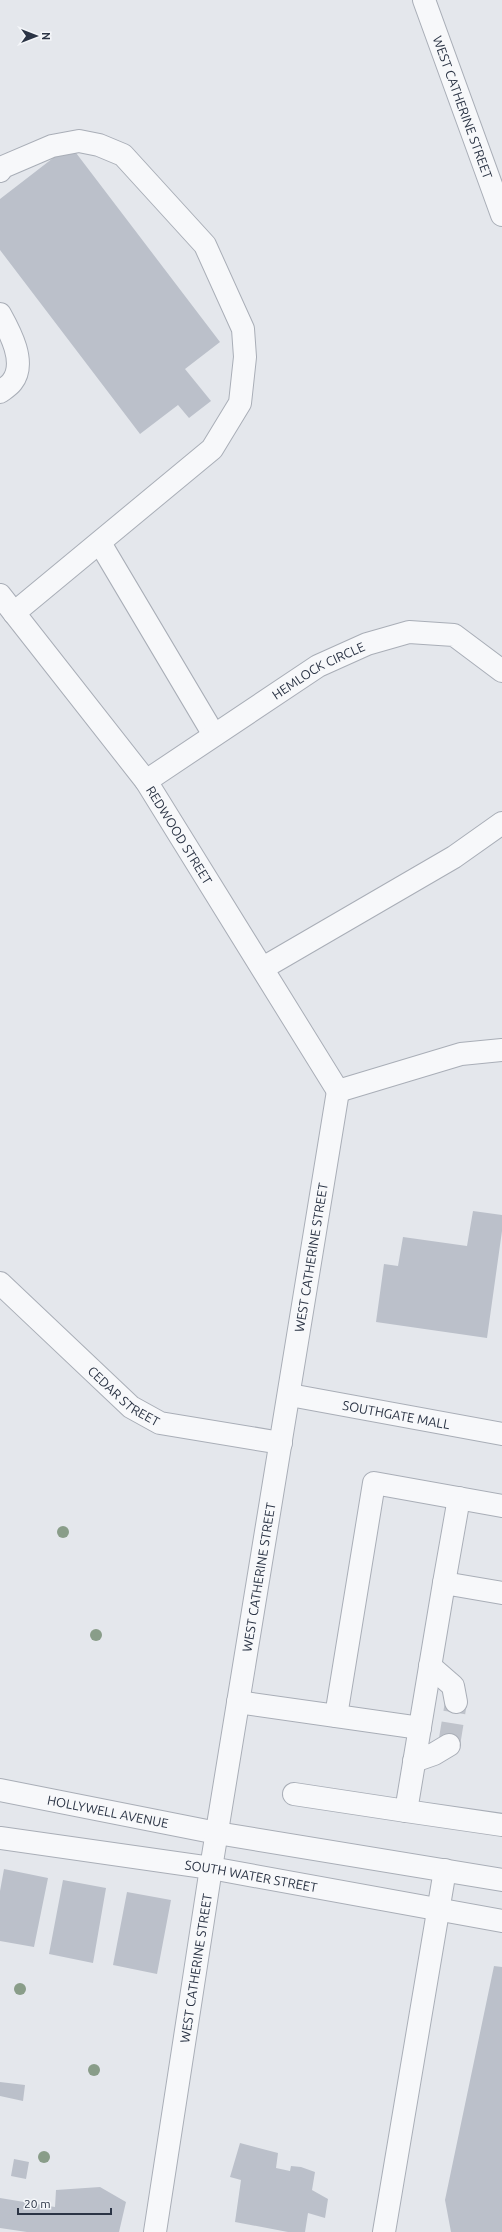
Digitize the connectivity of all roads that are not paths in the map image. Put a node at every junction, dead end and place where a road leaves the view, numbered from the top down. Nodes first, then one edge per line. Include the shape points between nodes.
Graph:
1 (424, 0) edge
2 (0, 171) edge
3 (502, 214) edge
4 (0, 314) edge
5 (0, 392) edge
6 (100, 543) junction
7 (0, 595) edge
8 (14, 613) junction
9 (502, 671) edge
10 (214, 735) junction
11 (146, 781) junction
12 (502, 823) edge
13 (263, 968) junction
14 (502, 1050) edge
15 (338, 1091) junction
16 (0, 1283) edge
17 (290, 1396) junction
18 (502, 1434) edge
19 (281, 1443) junction
20 (459, 1498) junction
21 (502, 1506) edge
22 (444, 1583) junction
23 (502, 1593) edge
24 (430, 1666) junction
25 (238, 1702) junction
26 (456, 1702) tunnel mouth
27 (336, 1716) junction
28 (420, 1728) junction
29 (449, 1746) dead end
30 (414, 1761) junction
31 (0, 1790) edge
32 (294, 1794) dead end
33 (406, 1810) junction
34 (502, 1825) edge
35 (216, 1833) junction
36 (0, 1838) edge
37 (211, 1868) junction
38 (445, 1870) junction
39 (502, 1880) edge
40 (438, 1909) junction
41 (502, 1921) edge
42 (155, 2232) edge
43 (384, 2232) edge

1 - 3 street, WEST CATHERINE STREET
2 - 6 street via 52,146 79,141 99,145 123,155 205,245 243,330 244,357 240,403 212,449
4 - 5 street via 19,361 13,381
6 - 8 street
6 - 10 street
7 - 8 street, REDWOOD STREET
8 - 11 street, REDWOOD STREET
9 - 10 street, HEMLOCK CIRCLE via 454,635 409,632 367,644 318,666
10 - 11 street, HEMLOCK CIRCLE
11 - 13 street, REDWOOD STREET
12 - 13 street via 454,857
13 - 15 street, REDWOOD STREET
14 - 15 street via 461,1054
15 - 17 street, WEST CATHERINE STREET
16 - 19 street, CEDAR STREET via 131,1407 160,1423
17 - 18 street, SOUTHGATE MALL
17 - 19 street, WEST CATHERINE STREET
19 - 25 street, WEST CATHERINE STREET
20 - 21 street
20 - 22 street
20 - 27 street via 374,1483
22 - 23 street
22 - 24 street
24 - 26 street via 453,1686
24 - 28 street
25 - 27 street
25 - 35 street, WEST CATHERINE STREET
27 - 28 street
28 - 30 street
29 - 30 street
30 - 33 street
31 - 35 street, HOLLYWELL AVENUE
32 - 33 street
33 - 34 street
35 - 37 street, WEST CATHERINE STREET
35 - 38 street
36 - 37 street, SOUTH WATER STREET
37 - 40 street, SOUTH WATER STREET
37 - 42 street, WEST CATHERINE STREET
38 - 39 street
38 - 40 street
40 - 41 street, SOUTH WATER STREET
40 - 43 street

